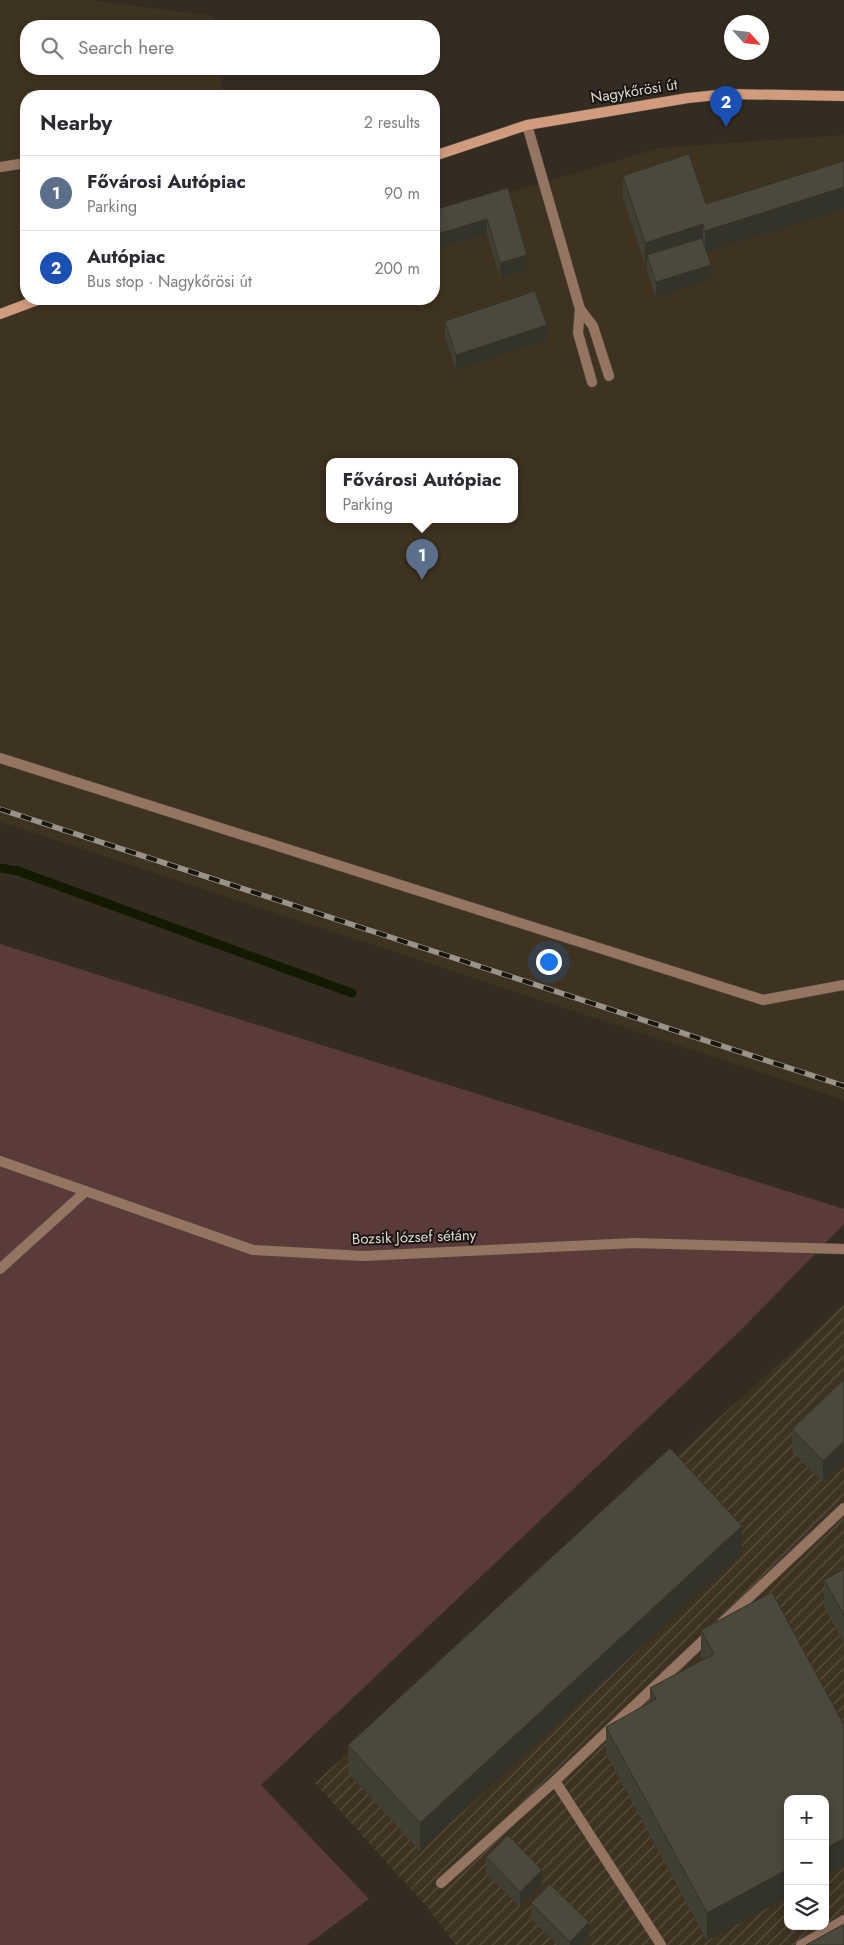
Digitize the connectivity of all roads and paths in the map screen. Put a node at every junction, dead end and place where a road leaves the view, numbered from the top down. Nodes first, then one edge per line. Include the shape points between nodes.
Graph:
1 (844, 96) edge
2 (527, 125) junction
3 (440, 154) edge
4 (20, 163) edge
5 (0, 167) edge
6 (24, 305) edge
7 (580, 309) junction
8 (0, 314) edge
9 (609, 376) dead end
10 (592, 382) dead end
11 (0, 758) edge
12 (844, 985) edge
13 (0, 1161) edge
14 (86, 1191) junction
15 (844, 1249) edge
16 (0, 1269) edge
17 (844, 1508) edge
18 (555, 1781) junction
19 (441, 1883) dead end
20 (844, 1920) edge
21 (661, 1945) edge
22 (801, 1945) edge

1 - 2 main road, Nagykőrösi út via 727,94
2 - 3 main road, Nagykőrösi út
2 - 7 lane
4 - 5 lane
6 - 8 main road
7 - 9 lane via 593,326
7 - 10 lane via 578,333
11 - 12 lane via 763,1000
13 - 14 lane, Bozsik József sétány
14 - 15 lane, Bozsik József sétány via 253,1250 363,1256 635,1243
14 - 16 lane
17 - 18 lane
18 - 19 lane
18 - 21 lane
20 - 22 lane

